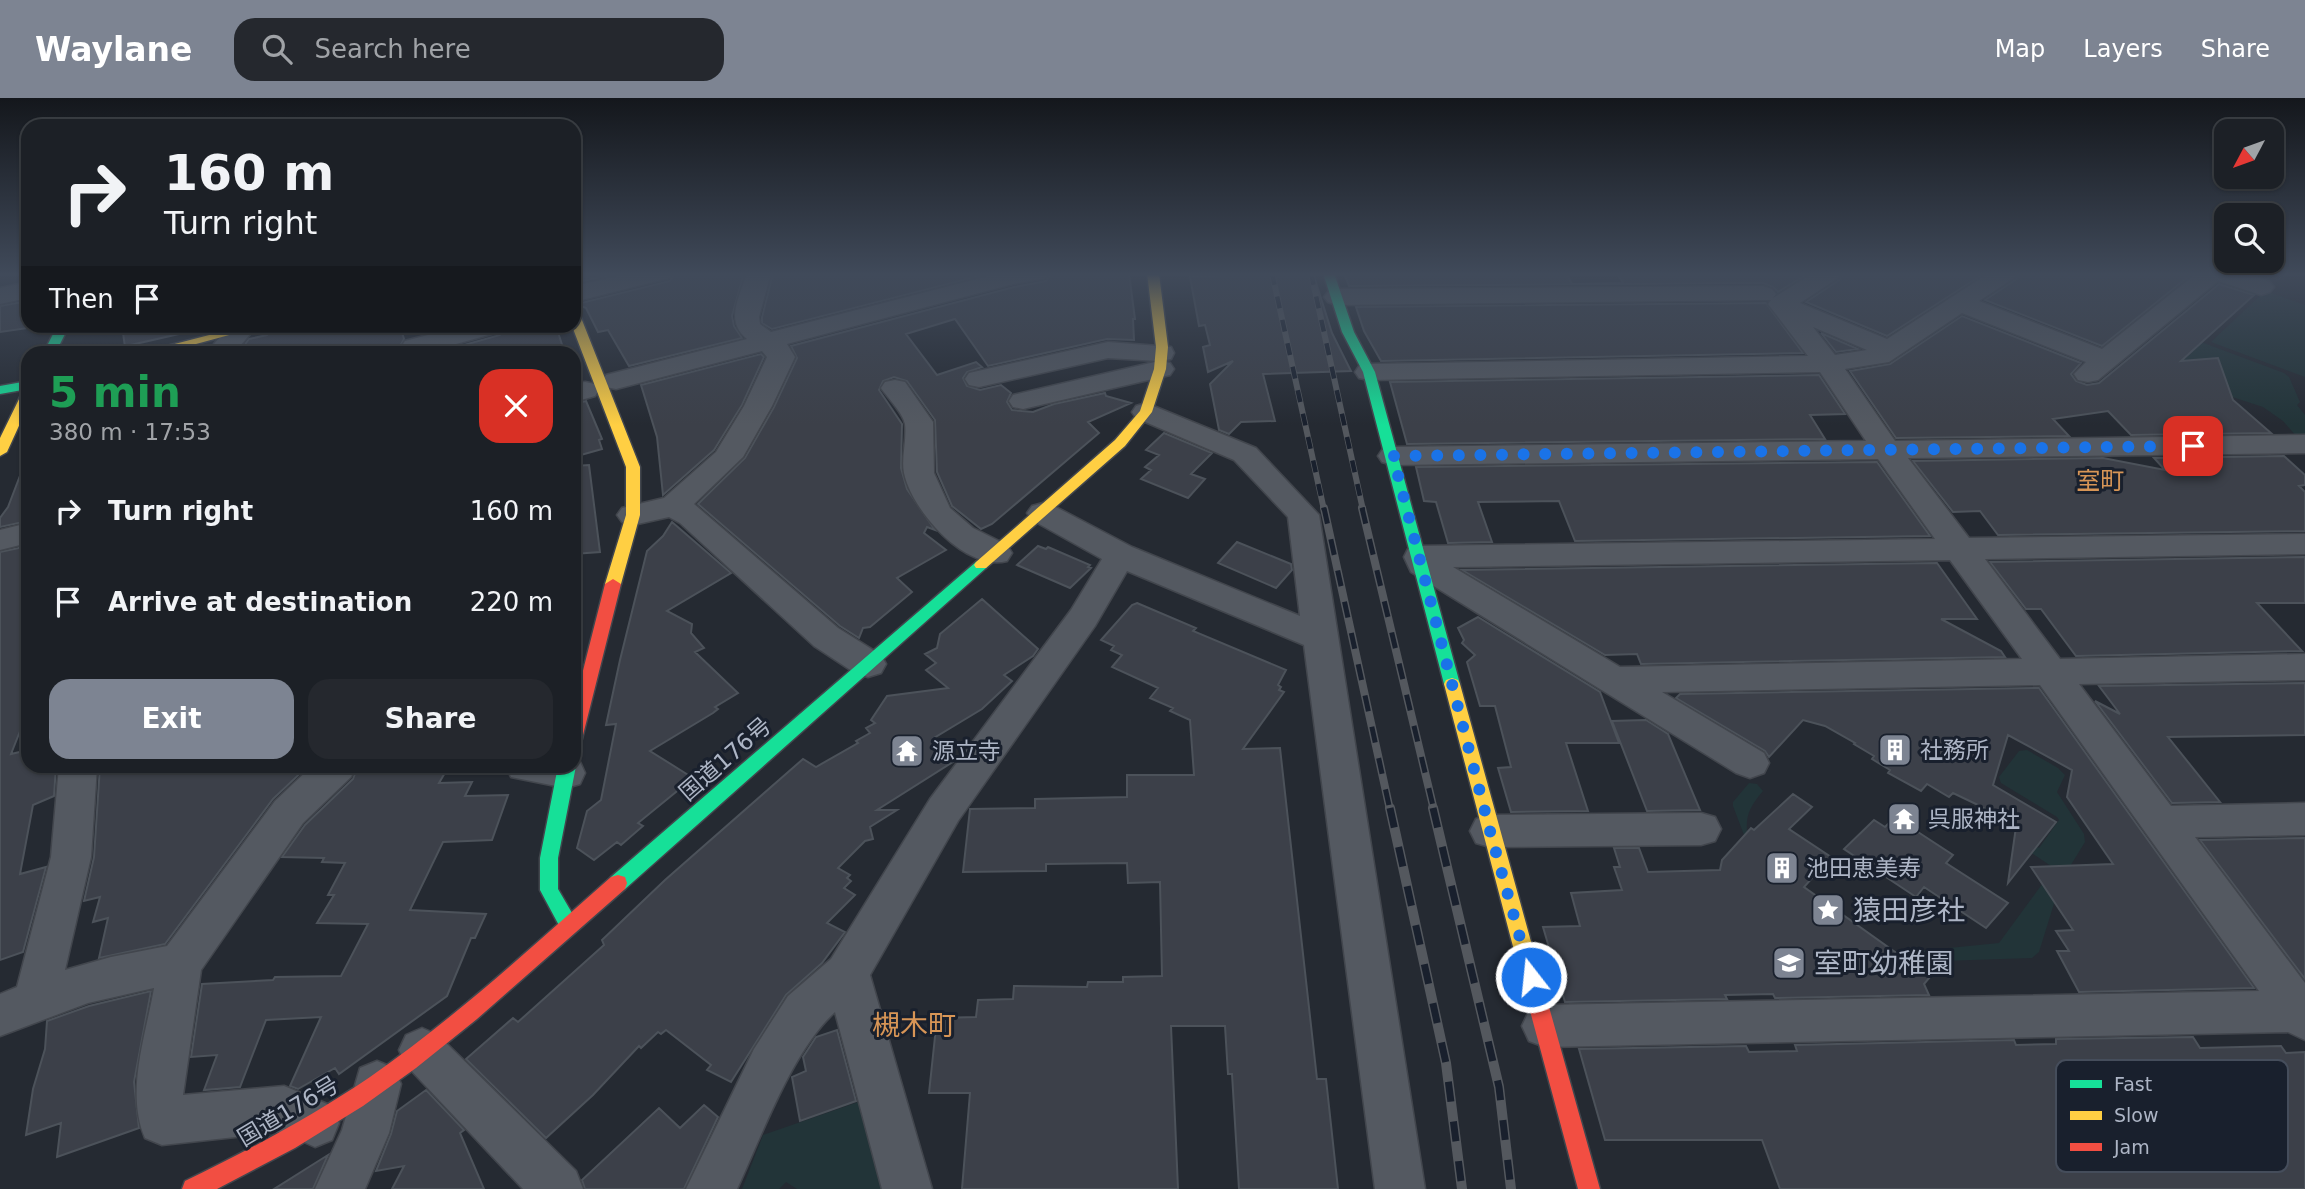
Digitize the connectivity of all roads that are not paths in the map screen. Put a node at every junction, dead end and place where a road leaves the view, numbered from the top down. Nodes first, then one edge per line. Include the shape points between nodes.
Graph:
1 (747, 324) edge
2 (830, 324) edge
3 (1158, 324) edge
4 (1345, 324) edge
5 (1793, 324) edge
6 (1830, 324) edge
7 (1929, 324) edge
8 (2005, 324) edge
9 (2148, 324) edge
10 (456, 333) edge
11 (581, 333) edge
12 (241, 334) edge
13 (765, 341) junction
14 (413, 342) edge
15 (182, 346) edge
16 (1890, 350) junction
17 (1161, 361) junction
18 (1828, 364) junction
19 (1369, 372) junction
20 (979, 379) dead end
21 (616, 381) dead end
22 (21, 387) edge
23 (895, 388) dead end
24 (0, 390) edge
25 (1023, 401) dead end
26 (21, 408) edge
27 (1146, 412) junction
28 (2305, 444) edge
29 (1887, 450) junction
30 (0, 452) edge
31 (1393, 456) junction
32 (674, 506) junction
33 (1043, 513) junction
34 (633, 515) junction
35 (21, 535) edge
36 (0, 540) edge
37 (2305, 544) edge
38 (1960, 549) junction
39 (996, 553) junction
40 (1120, 555) junction
41 (1422, 561) junction
42 (1320, 638) junction
43 (868, 664) junction
44 (2305, 667) edge
45 (2050, 670) junction
46 (1615, 680) junction
47 (581, 711) edge
48 (1750, 763) dead end
49 (77, 773) edge
50 (327, 773) edge
51 (566, 773) edge
52 (2305, 819) edge
53 (2161, 822) junction
54 (1702, 829) dead end
55 (1490, 831) junction
56 (569, 925) junction
57 (180, 964) junction
58 (847, 974) junction
59 (18, 1007) edge
60 (2303, 1013) edge
61 (1545, 1026) junction
62 (422, 1050) junction
63 (377, 1084) junction
64 (315, 1123) junction
65 (192, 1189) edge
66 (340, 1189) edge
67 (558, 1189) edge
68 (711, 1189) edge
69 (907, 1189) edge
70 (1400, 1189) edge
71 (1589, 1189) edge

1 - 13 street
2 - 13 street
3 - 17 main road, 国道176号
4 - 19 main road
5 - 18 street
6 - 16 street
7 - 16 street
8 - 9 street via 2096,366
10 - 14 street
11 - 34 main road via 633,467
12 - 15 main road
13 - 21 street
13 - 32 street via 781,356 758,406 728,457
16 - 18 street
17 - 20 street via 1108,350
17 - 25 street
17 - 27 main road, 国道176号
18 - 19 street
18 - 29 street
19 - 31 main road
22 - 24 main road
23 - 39 street via 919,422 919,473 937,513 962,535
26 - 30 main road
27 - 33 main road, 国道176号
27 - 42 street via 1245,454 1303,515
28 - 29 street
29 - 31 street
29 - 38 street
31 - 41 main road
32 - 34 street
32 - 43 street via 691,516 826,637
33 - 39 main road, 国道176号
33 - 40 street
34 - 47 main road
35 - 36 street
37 - 38 street
38 - 41 street
38 - 45 street
39 - 43 main road, 国道176号
40 - 42 street
40 - 58 street via 1083,618 944,810
41 - 46 street
41 - 55 main road
42 - 70 street
43 - 56 main road, 国道176号
44 - 45 street
45 - 46 street
45 - 53 street
46 - 48 street
49 - 59 street via 71,857
50 - 57 street via 272,810
51 - 56 main road via 549,858 549,890
52 - 53 street
53 - 60 street
54 - 55 street
55 - 61 main road
56 - 62 main road, 国道176号
57 - 59 street via 131,970
57 - 64 street via 159,1098 162,1121 284,1109
58 - 68 street via 804,1011 771,1065
58 - 69 street
60 - 61 street
61 - 71 main road
62 - 63 main road, 国道176号
62 - 67 street
63 - 64 main road, 国道176号
63 - 66 street via 365,1133
64 - 65 main road, 国道176号

